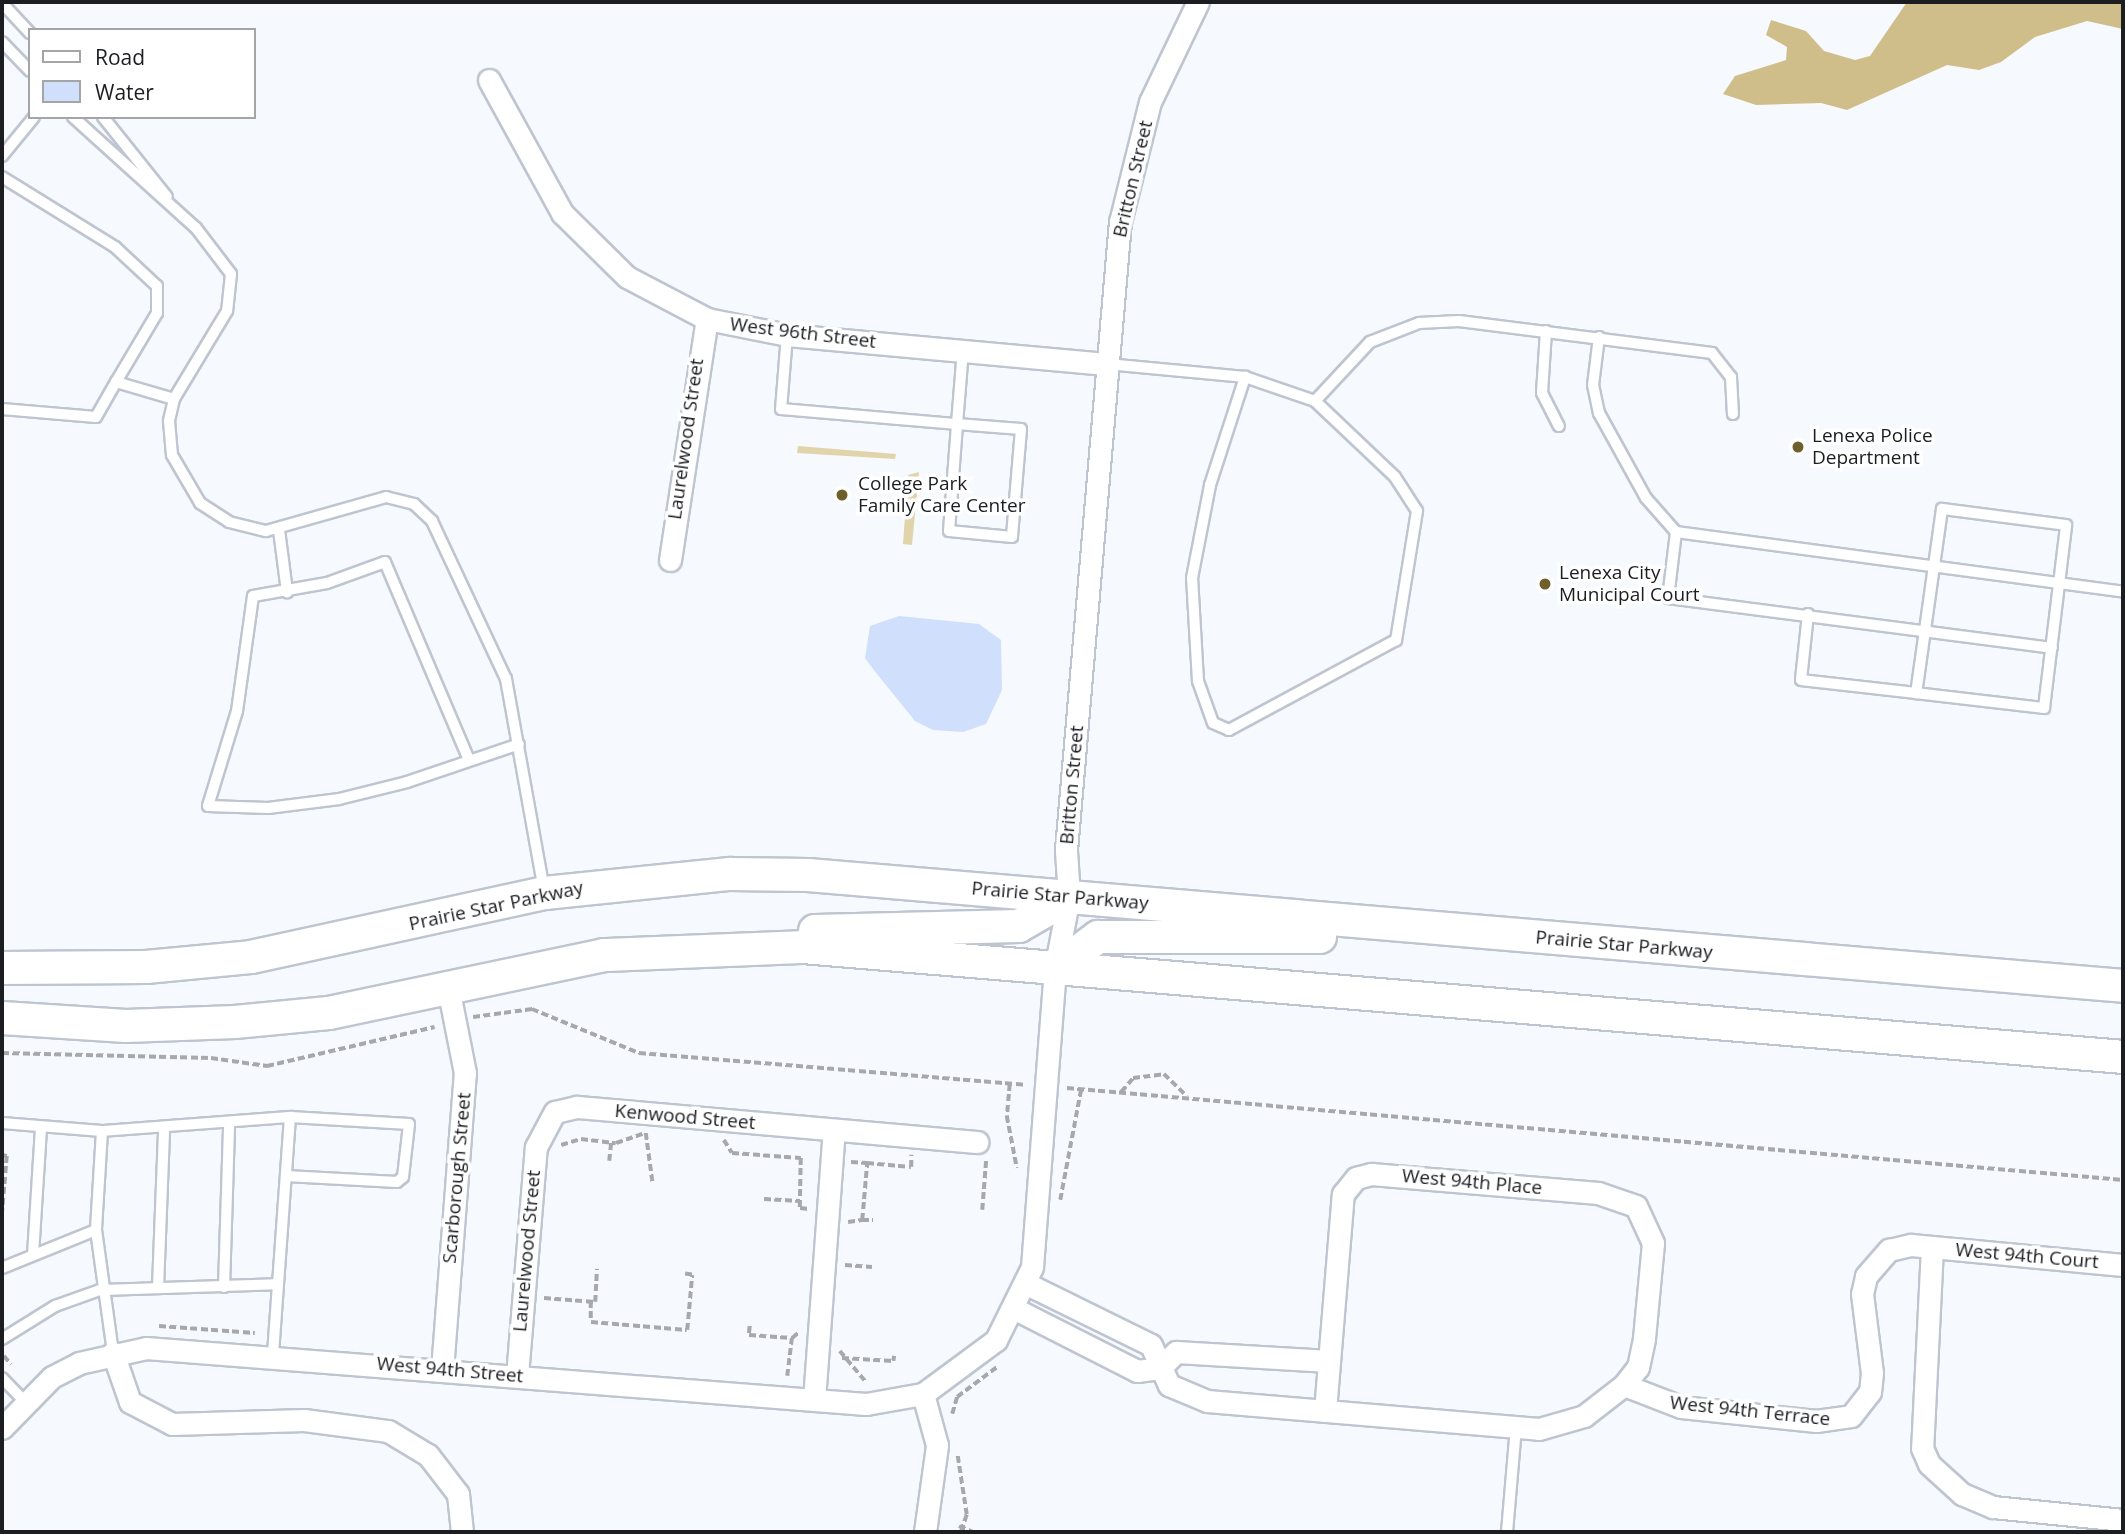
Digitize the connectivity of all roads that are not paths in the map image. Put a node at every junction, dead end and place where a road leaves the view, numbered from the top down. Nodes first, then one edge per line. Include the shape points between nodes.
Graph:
1 (1198, 2) edge
2 (2, 3) edge
3 (28, 31) edge
4 (2, 42) edge
5 (28, 69) edge
6 (489, 80) dead end
7 (32, 119) edge
8 (75, 119) edge
9 (105, 119) edge
10 (2, 156) edge
11 (2, 177) edge
12 (175, 208) junction
13 (706, 319) junction
14 (1546, 331) junction
15 (787, 335) junction
16 (1599, 337) junction
17 (963, 350) junction
18 (1107, 365) junction
19 (1245, 377) junction
20 (117, 382) junction
21 (174, 400) junction
22 (1315, 401) junction
23 (2, 409) edge
24 (1733, 414) dead end
25 (957, 424) junction
26 (1559, 426) dead end
27 (279, 530) junction
28 (1676, 532) junction
29 (670, 560) dead end
30 (1934, 569) junction
31 (2059, 584) junction
32 (287, 592) junction
33 (2123, 592) edge
34 (1808, 614) junction
35 (1925, 630) junction
36 (2052, 648) junction
37 (1916, 693) junction
38 (519, 744) junction
39 (469, 760) junction
40 (545, 893) junction
41 (1069, 897) junction
42 (1524, 936) junction
43 (682, 949) junction
44 (2, 968) edge
45 (1055, 969) junction
46 (2123, 986) edge
47 (448, 987) junction
48 (2, 1018) edge
49 (2116, 1055) edge
50 (290, 1117) junction
51 (2, 1124) edge
52 (229, 1124) junction
53 (41, 1127) junction
54 (543, 1127) joint
55 (164, 1129) junction
56 (834, 1129) junction
57 (102, 1132) junction
58 (976, 1148) road end
59 (286, 1176) junction
60 (96, 1230) junction
61 (1932, 1247) junction
62 (33, 1255) junction
63 (2123, 1265) edge
64 (2, 1268) edge
65 (278, 1284) junction
66 (1027, 1284) junction
67 (224, 1287) junction
68 (158, 1288) junction
69 (100, 1290) junction
70 (1017, 1310) junction
71 (2, 1339) edge
72 (113, 1353) junction
73 (273, 1355) junction
74 (1329, 1362) junction
75 (1160, 1368) junction
76 (442, 1370) junction
77 (517, 1376) junction
78 (2, 1378) edge
79 (1623, 1385) junction
80 (923, 1394) junction
81 (814, 1400) junction
82 (24, 1401) junction
83 (1325, 1411) junction
84 (1516, 1427) junction
85 (2, 1428) edge
86 (2123, 1520) edge
87 (463, 1532) edge
88 (925, 1532) edge
89 (1507, 1532) edge

1 - 18 street, Britton Street via 1164,65 1139,141 1120,222
2 - 3 lane
4 - 5 lane
6 - 13 street, West 96th Street via 562,213 627,277
7 - 10 lane
8 - 12 lane
9 - 12 lane
11 - 20 lane via 115,247 157,286 162,298 157,313
12 - 21 lane via 215,250 233,290
13 - 15 street, West 96th Street
13 - 29 street, Laurelwood Street
14 - 16 lane
14 - 22 lane via 1458,321 1402,327 1355,353
14 - 26 lane via 1542,393
15 - 17 street, West 96th Street
15 - 25 lane via 781,409
16 - 24 lane via 1712,353 1731,377
16 - 28 lane via 1593,385 1599,413 1646,498
17 - 18 street, West 96th Street
17 - 25 lane
18 - 19 lane
18 - 41 street, Britton Street via 1066,850
19 - 22 lane
19 - 22 lane via 1210,485 1192,578 1198,681 1204,707 1221,728 1237,730 1380,653 1396,640 1404,621 1417,527 1412,498
20 - 21 lane
20 - 23 lane via 96,417
21 - 27 lane via 168,442 195,497 242,527
25 - 25 lane via 948,531 1012,537 1021,429
27 - 32 lane
27 - 38 lane via 378,498 400,498 422,509 494,643
28 - 30 lane
28 - 34 lane via 1668,598
30 - 31 lane
30 - 31 lane via 1942,509 2066,526
30 - 35 lane
31 - 33 lane
31 - 36 lane
32 - 39 lane via 385,562
32 - 39 lane via 253,596 249,604 237,711 208,806 268,808 339,799
34 - 35 lane
34 - 37 lane via 1801,680
35 - 36 lane
35 - 37 lane
36 - 37 lane via 2045,708
38 - 39 lane
38 - 40 lane
40 - 41 main road, Prairie Star Parkway via 730,874
40 - 44 main road, Prairie Star Parkway via 251,957 133,968
41 - 42 main road, Prairie Star Parkway
41 - 43 main road via 1019,926 811,931
41 - 45 street, Britton Street
42 - 45 main road via 1098,937
42 - 46 main road, Prairie Star Parkway
43 - 45 main road via 803,947
43 - 47 main road via 568,960
45 - 49 main road
45 - 66 street, Britton Street
47 - 48 main road via 329,1013 235,1022 126,1026
47 - 76 street, Scarborough Street via 466,1073
50 - 52 lane
50 - 59 lane
50 - 59 lane via 409,1124 404,1177 397,1182
51 - 53 lane
52 - 55 lane
52 - 67 lane
53 - 57 lane
53 - 62 lane
54 - 56 street, Kenwood Street via 555,1112 577,1107
54 - 77 street, Laurelwood Street
55 - 57 lane
55 - 68 lane
56 - 58 street, Kenwood Street
56 - 81 street
57 - 60 lane
59 - 65 lane
60 - 62 lane
60 - 69 lane
61 - 63 street, West 94th Court
61 - 79 street, West 94th Terrace via 1889,1250 1866,1276 1870,1392 1860,1408 1837,1422 1681,1407
61 - 86 street via 1923,1448 1929,1464 1962,1493 1993,1507
62 - 64 lane
65 - 67 lane
65 - 73 lane
66 - 70 street, Britton Street
66 - 75 street via 1151,1345
67 - 68 lane
68 - 69 lane
69 - 71 lane via 55,1306
69 - 72 lane
70 - 75 street via 1137,1371
70 - 80 street, Britton Street via 977,1359
72 - 73 street, West 94th Street via 180,1348
72 - 82 street, West 94th Street via 52,1377
72 - 87 street via 130,1402 172,1424 304,1420 388,1431 428,1455 458,1494
73 - 76 street, West 94th Street
74 - 75 street via 1176,1352
74 - 79 street, West 94th Place via 1343,1194 1356,1178 1384,1175 1598,1193 1636,1206 1653,1243 1644,1339 1638,1367
74 - 83 street, West 94th Place
75 - 83 street via 1169,1385 1207,1401
76 - 77 street, West 94th Street
77 - 81 street, West 94th Street
78 - 82 lane
79 - 84 street via 1584,1416 1539,1429
80 - 81 street, West 94th Street via 866,1404
80 - 88 street via 937,1445
82 - 85 street, West 94th Street
83 - 84 street
84 - 89 lane

